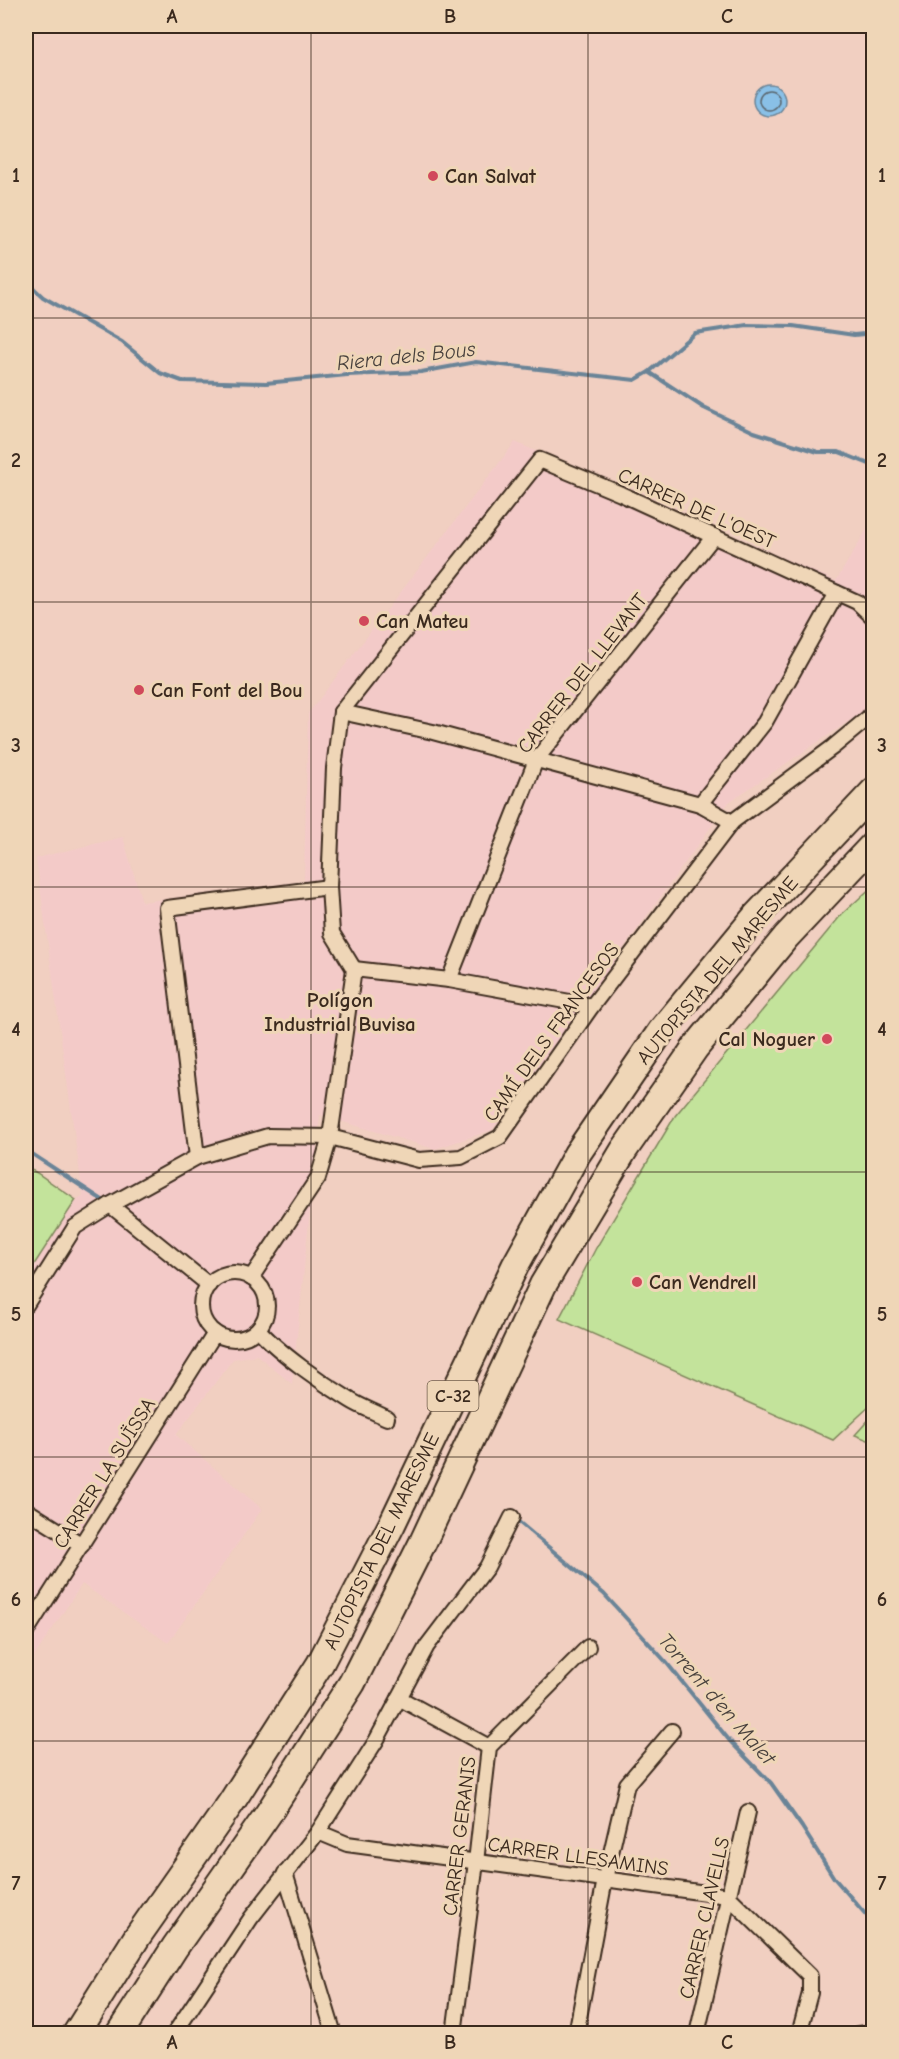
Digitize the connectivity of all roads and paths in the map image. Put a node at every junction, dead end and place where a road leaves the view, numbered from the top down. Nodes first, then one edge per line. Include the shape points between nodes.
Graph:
1 (714, 536) junction
2 (837, 593) junction
3 (873, 618) edge
4 (873, 710) edge
5 (341, 712) junction
6 (536, 760) junction
7 (873, 791) edge
8 (700, 804) junction
9 (732, 822) junction
10 (873, 843) edge
11 (328, 887) junction
12 (354, 969) junction
13 (450, 980) junction
14 (592, 1006) junction
15 (330, 1137) junction
16 (196, 1158) junction
17 (110, 1205) junction
18 (251, 1278) junction
19 (209, 1285) junction
20 (26, 1305) edge
21 (258, 1329) junction
22 (215, 1333) junction
23 (387, 1418) dead end
24 (26, 1510) edge
25 (512, 1517) dead end
26 (82, 1545) junction
27 (26, 1632) edge
28 (588, 1647) dead end
29 (399, 1698) junction
30 (672, 1731) dead end
31 (489, 1748) junction
32 (748, 1812) dead end
33 (318, 1832) junction
34 (476, 1862) junction
35 (285, 1874) junction
36 (605, 1879) junction
37 (728, 1896) junction
38 (873, 2032) edge
39 (76, 2034) edge
40 (119, 2034) edge
41 (174, 2034) edge
42 (334, 2034) edge
43 (454, 2034) edge
44 (576, 2034) edge
45 (698, 2034) edge
46 (799, 2034) edge
47 (858, 2034) edge

1 - 2 street, CARRER DE L'OEST
1 - 5 street, CARRER DE L'OEST via 540,460
1 - 6 street, CARRER DEL LLEVANT
2 - 3 street via 857,602
2 - 8 street via 765,722
4 - 9 street, CAMÍ DELS FRANCESOS via 833,747
5 - 6 street
5 - 11 street
6 - 8 street
6 - 13 street, CARRER DEL LLEVANT
7 - 39 highway, AUTOPISTA DEL MARESME / C-32 via 756,916 661,1031 577,1154 515,1266 321,1664
8 - 9 street
9 - 14 street, CAMÍ DELS FRANCESOS
10 - 40 highway, AUTOPISTA DEL MARESME / C-32 via 786,937 695,1047 624,1149 543,1285 423,1542 352,1683
11 - 12 street via 332,933
11 - 16 street via 167,908
12 - 13 street
12 - 15 street
13 - 14 street
14 - 15 street, CAMÍ DELS FRANCESOS via 500,1137 461,1157 419,1160
15 - 16 street, CAMÍ DELS FRANCESOS via 268,1136
15 - 18 street via 318,1178
16 - 17 street, CAMÍ DELS FRANCESOS
17 - 19 street
17 - 20 street, CAMÍ DELS FRANCESOS via 75,1227
18 - 19 street via 229,1274
18 - 21 street via 262,1288 267,1302 266,1316
19 - 22 street via 203,1294 202,1316
21 - 22 street via 237,1339
21 - 23 street via 352,1401
22 - 26 street, CARRER LA SUÏSSA
24 - 26 street
25 - 29 street via 487,1567 427,1646
26 - 27 street, CARRER LA SUÏSSA
28 - 31 street, CARRER GERANIS
29 - 31 street
29 - 33 street
30 - 36 street via 627,1784
31 - 34 street, CARRER GERANIS
32 - 37 street, CARRER CLAVELLS
33 - 34 street, CARRER LLESAMINS via 347,1844
33 - 35 street
34 - 36 street, CARRER LLESAMINS
34 - 43 street, CARRER GERANIS
35 - 41 street via 250,1918
35 - 42 street
36 - 37 street, CARRER LLESAMINS
36 - 44 street
37 - 45 street, CARRER CLAVELLS
37 - 46 street via 810,1976 810,1993
38 - 47 street

